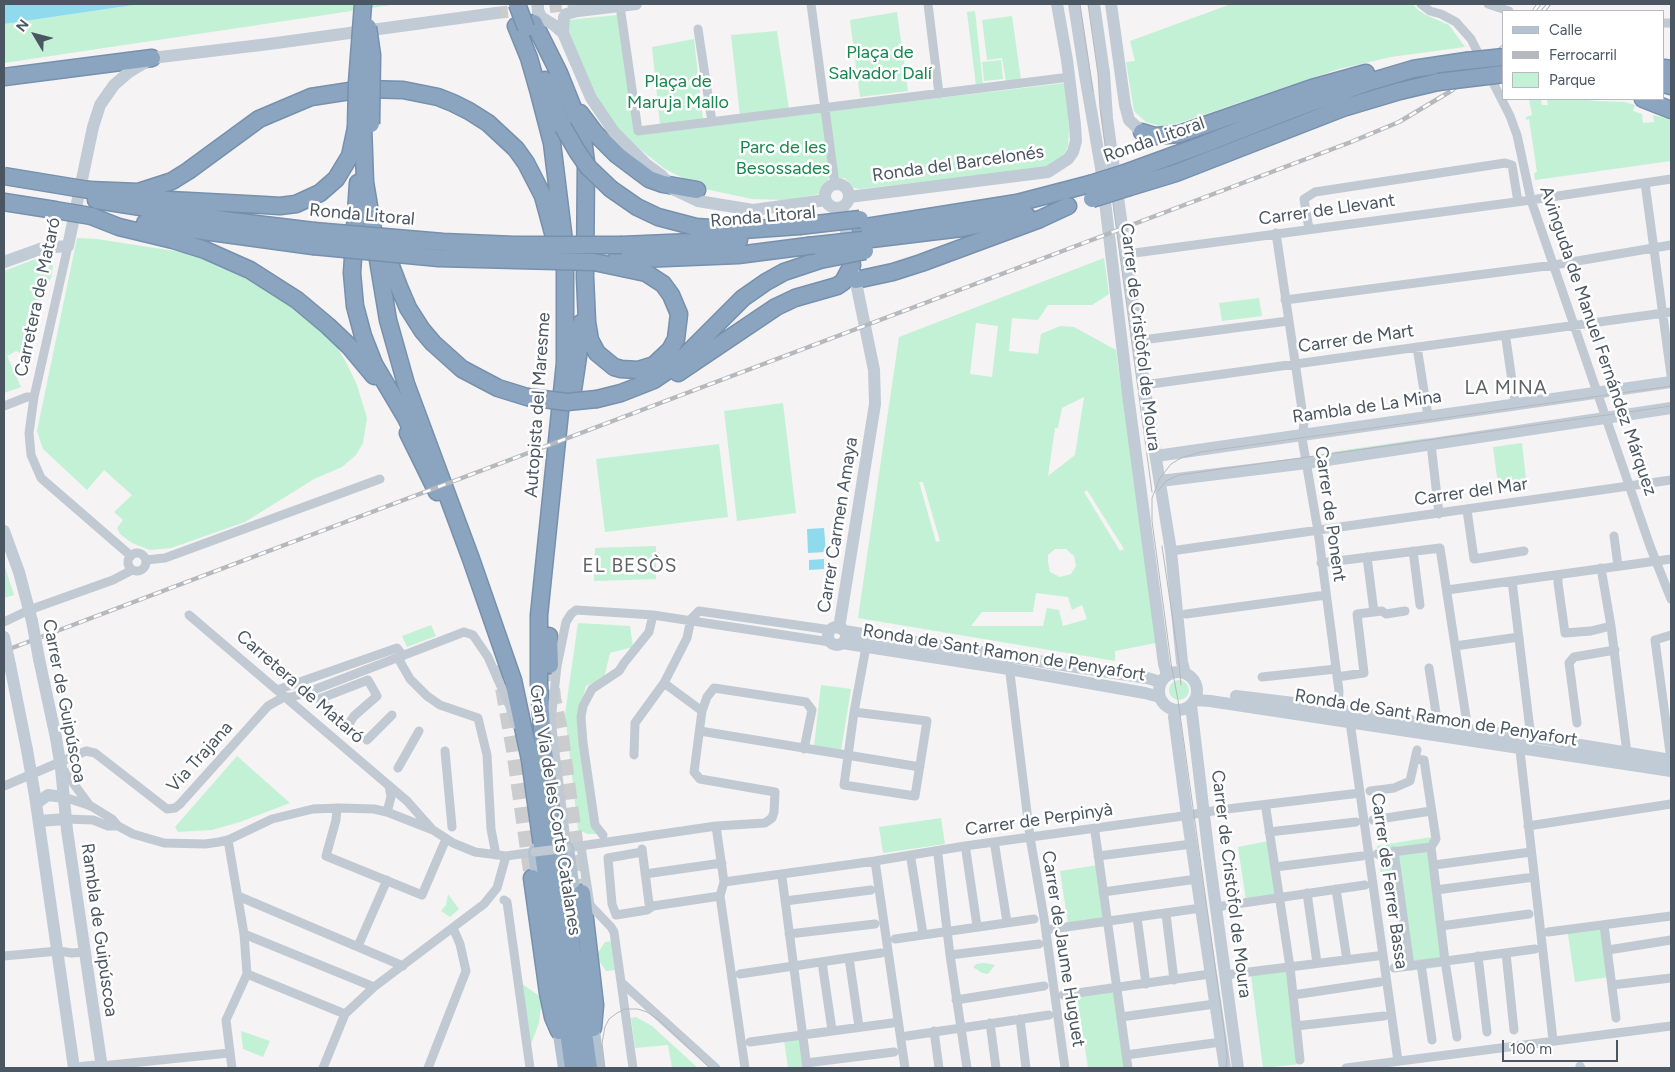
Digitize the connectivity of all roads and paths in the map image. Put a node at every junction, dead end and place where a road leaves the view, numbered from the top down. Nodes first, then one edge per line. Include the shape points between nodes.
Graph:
1 (363, 4) edge
2 (370, 4) edge
3 (517, 4) edge
4 (524, 4) edge
5 (538, 4) edge
6 (577, 4) edge
7 (582, 4) edge
8 (636, 4) edge
9 (811, 4) edge
10 (928, 4) edge
11 (1057, 4) edge
12 (1074, 4) edge
13 (1094, 4) edge
14 (1111, 4) edge
15 (1421, 4) edge
16 (1488, 4) edge
17 (620, 6) junction
18 (502, 8) edge
19 (1506, 10) edge
20 (566, 12) edge
21 (531, 25) junction
22 (698, 29) dead end
23 (563, 33) junction
24 (1502, 57) edge
25 (152, 58) junction
26 (1413, 70) junction
27 (1502, 74) edge
28 (4, 77) edge
29 (1070, 77) junction
30 (939, 94) junction
31 (1502, 99) edge
32 (570, 100) junction
33 (1502, 100) edge
34 (1646, 100) edge
35 (825, 107) junction
36 (1671, 110) edge
37 (712, 122) junction
38 (363, 126) junction
39 (1142, 132) joint
40 (632, 151) junction
41 (646, 171) junction
42 (4, 176) edge
43 (1671, 179) edge
44 (1127, 180) junction
45 (4, 183) edge
46 (1645, 183) junction
47 (669, 184) junction
48 (835, 184) junction
49 (697, 190) junction
50 (1091, 192) junction
51 (89, 194) junction
52 (1531, 200) junction
53 (4, 202) edge
54 (1518, 202) junction
55 (838, 203) junction
56 (1068, 206) junction
57 (772, 207) junction
58 (585, 214) junction
59 (90, 216) junction
60 (1309, 229) junction
61 (1276, 233) junction
62 (862, 235) junction
63 (805, 236) junction
64 (313, 239) junction
65 (1671, 244) edge
66 (68, 246) junction
67 (1654, 247) junction
68 (1127, 254) junction
69 (621, 258) junction
70 (4, 262) edge
71 (1554, 265) junction
72 (849, 280) junction
73 (1285, 300) junction
74 (1667, 313) edge
75 (1288, 321) junction
76 (1573, 324) junction
77 (1506, 339) dead end
78 (1142, 340) dead end
79 (1417, 347) junction
80 (1294, 364) junction
81 (1671, 375) edge
82 (654, 380) junction
83 (1671, 382) edge
84 (1144, 385) junction
85 (1597, 392) junction
86 (563, 394) junction
87 (34, 397) junction
88 (1515, 402) dead end
89 (4, 406) edge
90 (1671, 408) edge
91 (1428, 416) junction
92 (1606, 418) junction
93 (1303, 434) junction
94 (1431, 444) junction
95 (1156, 456) junction
96 (1307, 463) junction
97 (380, 479) dead end
98 (1671, 480) edge
99 (1160, 481) junction
100 (1629, 485) junction
101 (1467, 510) junction
102 (1439, 514) junction
103 (4, 531) edge
104 (1318, 531) junction
105 (1614, 536) dead end
106 (551, 543) junction
107 (463, 546) junction
108 (1413, 551) junction
109 (1524, 551) dead end
110 (1172, 552) junction
111 (131, 556) junction
112 (1368, 557) junction
113 (1671, 559) edge
114 (146, 560) junction
115 (1656, 561) junction
116 (1321, 563) junction
117 (1618, 566) junction
118 (1601, 568) junction
119 (132, 570) junction
120 (1558, 576) junction
121 (1512, 581) junction
122 (1447, 590) junction
123 (1326, 595) junction
124 (1671, 599) edge
125 (1420, 605) dead end
126 (1374, 612) junction
127 (1405, 612) dead end
128 (571, 614) joint
129 (653, 614) junction
130 (1186, 614) dead end
131 (189, 615) dead end
132 (30, 616) junction
133 (692, 619) junction
134 (4, 622) edge
135 (1611, 626) junction
136 (859, 633) junction
137 (837, 635) junction
138 (1671, 635) edge
139 (4, 636) edge
140 (1519, 637) junction
141 (1455, 646) junction
142 (866, 647) junction
143 (1614, 650) junction
144 (401, 657) junction
145 (1008, 661) junction
146 (499, 665) tunnel mouth
147 (550, 665) tunnel mouth
148 (1429, 668) dead end
149 (1185, 673) junction
150 (1337, 673) junction
151 (9, 674) edge
152 (1262, 677) dead end
153 (1164, 678) junction
154 (664, 684) junction
155 (290, 686) junction
156 (281, 694) junction
157 (300, 694) junction
158 (1160, 697) junction
159 (319, 699) joint
160 (1194, 699) junction
161 (1175, 710) junction
162 (1338, 710) junction
163 (702, 711) junction
164 (854, 712) junction
165 (392, 715) dead end
166 (1350, 722) junction
167 (1577, 723) dead end
168 (1438, 726) junction
169 (1468, 730) junction
170 (418, 731) dead end
171 (700, 731) junction
172 (1532, 738) junction
173 (367, 740) dead end
174 (1519, 742) junction
175 (804, 749) junction
176 (1417, 750) dead end
177 (445, 751) dead end
178 (1627, 753) junction
179 (634, 755) dead end
180 (847, 757) junction
181 (1415, 759) junction
182 (1671, 760) edge
183 (398, 768) dead end
184 (920, 768) junction
185 (1671, 771) edge
186 (64, 774) junction
187 (4, 786) edge
188 (389, 786) junction
189 (1370, 791) dead end
190 (1360, 793) junction
191 (64, 797) junction
192 (391, 797) junction
193 (36, 799) junction
194 (405, 799) junction
195 (1671, 804) edge
196 (90, 806) junction
197 (337, 808) junction
198 (1266, 809) dead end
199 (1431, 811) junction
200 (1203, 812) junction
201 (391, 813) junction
202 (1187, 815) junction
203 (66, 819) junction
204 (1373, 820) dead end
205 (39, 821) junction
206 (1356, 822) dead end
207 (118, 826) junction
208 (716, 826) junction
209 (1528, 826) junction
210 (452, 827) dead end
211 (433, 830) junction
212 (1095, 832) dead end
213 (1270, 832) junction
214 (604, 835) dead end
215 (1030, 837) junction
216 (446, 839) junction
217 (228, 840) junction
218 (1192, 844) junction
219 (995, 846) dead end
220 (1431, 847) junction
221 (574, 848) junction
222 (966, 851) dead end
223 (1394, 851) junction
224 (535, 852) junction
225 (1532, 852) junction
226 (1377, 854) dead end
227 (938, 855) dead end
228 (501, 856) junction
229 (1098, 856) junction
230 (1362, 856) dead end
231 (911, 859) dead end
232 (875, 861) junction
233 (722, 863) junction
234 (1434, 865) junction
235 (1275, 867) junction
236 (645, 874) junction
237 (1534, 876) junction
238 (782, 877) dead end
239 (532, 878) tunnel mouth
240 (1197, 879) junction
241 (387, 880) junction
242 (724, 882) junction
243 (1365, 886) dead end
244 (1336, 889) junction
245 (870, 890) dead end
246 (1436, 890) junction
247 (1103, 892) junction
248 (582, 893) tunnel mouth
249 (1307, 893) junction
250 (238, 896) junction
251 (720, 896) junction
252 (1279, 897) junction
253 (504, 900) dead end
254 (785, 901) junction
255 (653, 906) junction
256 (1216, 907) junction
257 (1201, 908) junction
258 (1166, 914) junction
259 (1529, 914) dead end
260 (1671, 916) edge
261 (1137, 917) junction
262 (1034, 919) dead end
263 (1108, 921) junction
264 (1007, 922) junction
265 (875, 924) dead end
266 (1604, 925) junction
267 (977, 926) junction
268 (1440, 926) junction
269 (453, 928) junction
270 (1052, 929) dead end
271 (947, 930) junction
272 (1548, 932) dead end
273 (244, 934) junction
274 (789, 934) junction
275 (923, 934) junction
276 (895, 939) dead end
277 (1671, 940) edge
278 (1038, 944) dead end
279 (358, 946) junction
280 (1535, 949) dead end
281 (1608, 950) junction
282 (52, 951) junction
283 (85, 952) junction
284 (881, 953) dead end
285 (1506, 953) junction
286 (950, 955) junction
287 (4, 956) edge
288 (1377, 956) dead end
289 (1478, 956) junction
290 (849, 958) junction
291 (1347, 960) junction
292 (1445, 960) junction
293 (822, 962) junction
294 (1317, 963) junction
295 (1421, 964) junction
296 (403, 966) junction
297 (793, 966) junction
298 (1410, 966) junction
299 (1290, 967) junction
300 (1394, 968) dead end
301 (247, 974) junction
302 (740, 974) dead end
303 (1210, 974) junction
304 (1225, 975) junction
305 (1671, 978) edge
306 (1174, 980) junction
307 (621, 982) junction
308 (1380, 982) dead end
309 (1146, 984) junction
310 (1044, 986) dead end
311 (1612, 986) junction
312 (374, 987) junction
313 (1117, 988) junction
314 (1293, 994) junction
315 (1063, 995) dead end
316 (956, 1000) junction
317 (1215, 1004) junction
318 (345, 1014) junction
319 (1049, 1015) dead end
320 (1384, 1016) dead end
321 (1121, 1017) junction
322 (1616, 1018) dead end
323 (1020, 1019) junction
324 (892, 1022) dead end
325 (990, 1023) junction
326 (1296, 1026) junction
327 (1671, 1026) edge
328 (859, 1027) junction
329 (593, 1028) junction
330 (961, 1028) junction
331 (832, 1030) junction
332 (1514, 1030) dead end
333 (934, 1031) junction
334 (559, 1032) junction
335 (1487, 1032) dead end
336 (802, 1035) junction
337 (907, 1036) dead end
338 (1456, 1037) dead end
339 (1432, 1040) dead end
340 (1554, 1040) junction
341 (750, 1042) dead end
342 (1221, 1042) junction
343 (894, 1052) dead end
344 (229, 1053) junction
345 (1126, 1055) junction
346 (1300, 1060) dead end
347 (1398, 1061) junction
348 (806, 1066) edge
349 (101, 1067) edge
350 (74, 1068) edge
351 (81, 1068) edge
352 (232, 1068) edge
353 (323, 1068) edge
354 (428, 1068) edge
355 (530, 1068) edge
356 (565, 1068) edge
357 (573, 1068) edge
358 (589, 1068) edge
359 (598, 1068) edge
360 (633, 1068) edge
361 (716, 1068) edge
362 (745, 1068) edge
363 (905, 1068) edge
364 (939, 1068) edge
365 (967, 1068) edge
366 (996, 1068) edge
367 (1026, 1068) edge
368 (1065, 1068) edge
369 (1128, 1068) edge
370 (1225, 1068) edge
371 (1238, 1068) edge
372 (1346, 1068) edge

1 - 38 highway, bridge via 357,83
2 - 38 highway, bridge via 368,22 372,55
3 - 21 highway, bridge
4 - 21 highway
5 - 21 street, Ronda del Barcelonés via 541,17
6 - 7 street
8 - 17 street
9 - 35 street
10 - 30 street
11 - 29 street
12 - 153 street, Carrer de Cristòfol de Moura via 1101,168
13 - 68 street, Carrer de Cristòfol de Moura
14 - 39 street via 1125,104 1129,120
15 - 31 street, Avinguda de Manuel Fernández Márquez via 1456,22 1471,40
16 - 19 street
17 - 20 street
17 - 37 street via 638,131
18 - 21 highway, Autopista del Maresme
18 - 25 street via 269,44
20 - 21 street via 556,22
20 - 23 street, Ronda del Barcelonés
21 - 23 street, Ronda del Barcelonés
21 - 32 highway
21 - 63 highway, bridge via 563,127 588,167 611,189 658,217 696,227
21 - 86 highway, Autopista del Maresme via 539,92 552,143 565,249
22 - 37 street
23 - 40 street, Ronda del Barcelonés via 591,98 614,132
24 - 26 highway, Ronda Litoral, bridge
25 - 28 highway
25 - 66 street, Carretera de Mataró via 114,85 100,105
26 - 39 highway via 1354,75 1179,134 1155,136
26 - 44 highway, Ronda Litoral via 1336,93 1202,145
27 - 44 highway, Ronda Litoral, bridge via 1438,82 1400,91 1343,108 1176,173
29 - 30 street
29 - 55 street, Ronda del Barcelonés via 1076,141 1068,159 1048,172
30 - 35 street
32 - 41 highway via 595,133 626,163
32 - 58 highway via 583,139
33 - 52 street, Avinguda de Manuel Fernández Márquez via 1517,136
34 - 36 highway
35 - 37 street
35 - 48 street
38 - 51 highway via 336,179 320,193 296,204 167,201
38 - 82 highway, bridge via 391,266 408,308 433,343 462,369 498,388 527,397 567,402 621,393
38 - 107 highway, Gran Via de les Corts Catalanes via 365,182 388,320 406,384 453,508
38 - 107 highway via 352,273 355,306 374,364 406,418
40 - 41 street, Ronda del Barcelonés
40 - 49 street, Ronda del Barcelonés
41 - 47 highway via 649,179
42 - 51 highway, bridge
43 - 46 street, Carrer de Llevant
44 - 50 highway, Ronda Litoral, bridge
45 - 51 highway, Ronda Litoral
46 - 52 street, Carrer de Llevant
46 - 67 street
47 - 49 highway
47 - 57 street, Ronda del Barcelonés via 698,200 753,210
48 - 55 street via 826,191
48 - 55 street, Ronda del Barcelonés via 846,187
49 - 57 street, Ronda del Barcelonés via 742,203
50 - 56 highway, Ronda Litoral
50 - 62 highway, Ronda Litoral via 929,217
51 - 64 highway, Ronda Litoral
51 - 86 highway via 138,192 172,181 259,119 311,96 356,89 386,89 453,102 488,123 516,149 542,196 559,253 558,373
52 - 54 street, Carrer de Llevant
52 - 71 street, Avinguda de Manuel Fernández Márquez
53 - 59 highway, Ronda Litoral, bridge
54 - 60 street, Carrer de Llevant
54 - 60 street via 1512,165 1505,163 1315,192 1304,199
55 - 57 street, Ronda del Barcelonés
55 - 72 street, Carrer Carmen Amaya
56 - 62 highway, Ronda Litoral via 962,228
56 - 72 highway via 950,253 893,272
58 - 69 highway via 584,277 590,340 606,362 621,369 638,370 654,365 670,350 678,330 678,314 663,284 633,270
58 - 106 highway via 582,225 580,343
59 - 64 highway, Ronda Litoral
59 - 107 highway via 204,250 250,270 297,300 328,326 349,346 387,395
60 - 61 street, Carrer de Llevant
61 - 68 street, Carrer de Llevant
61 - 73 street, Carrer de Ponent
62 - 63 highway, Ronda Litoral
62 - 82 highway, bridge via 820,260 784,272 743,298 676,365
63 - 69 highway, Ronda Litoral via 733,240
64 - 69 highway, Ronda Litoral, bridge via 514,244
64 - 69 highway, Ronda Litoral, bridge via 439,258 594,262
65 - 67 street
66 - 70 street via 43,248
66 - 87 street, Carretera de Mataró
67 - 71 street
67 - 74 street
68 - 84 street, Carrer de Cristòfol de Moura
71 - 73 street
71 - 76 street, Avinguda de Manuel Fernández Márquez
72 - 82 highway via 776,307 678,373
72 - 137 street, Carrer Carmen Amaya via 875,381 875,404
73 - 75 street, Carrer de Ponent
74 - 76 street, Carrer de Mart
74 - 81 street
75 - 78 street
75 - 80 street, Carrer de Ponent
76 - 79 street, Carrer de Mart
76 - 85 street, Avinguda de Manuel Fernández Márquez
77 - 88 street
79 - 80 street, Carrer de Mart
79 - 91 street
80 - 84 street, Carrer de Mart
80 - 93 street, Carrer de Ponent
83 - 85 street, Rambla de La Mina
84 - 95 street, Carrer de Cristòfol de Moura
85 - 91 street, Rambla de La Mina
85 - 92 street, Avinguda de Manuel Fernández Márquez
86 - 106 highway, Autopista del Maresme
87 - 89 street
87 - 111 street, Carretera de Mataró via 29,433 31,455 41,478
90 - 92 street
91 - 93 street, Rambla de La Mina
92 - 94 street
92 - 100 street, Avinguda de Manuel Fernández Márquez
93 - 95 street, Rambla de La Mina
93 - 96 street, Carrer de Ponent
94 - 96 street
94 - 102 street
95 - 99 street, Carrer de Cristòfol de Moura
96 - 99 street
96 - 104 street, Carrer de Ponent
97 - 114 street via 165,558
98 - 100 street, Carrer del Mar
99 - 110 street, Carrer de Cristòfol de Moura
100 - 101 street, Carrer del Mar
100 - 115 street, Avinguda de Manuel Fernández Márquez
101 - 102 street, Carrer del Mar
101 - 109 street via 1474,559
102 - 104 street, Carrer del Mar
103 - 132 street, Carrer de Guipúscoa
104 - 110 street, Carrer del Mar
104 - 116 street, Carrer de Ponent
105 - 117 street
106 - 147 highway
106 - 358 highway, Gran Via de les Corts Catalanes via 538,636 540,714
107 - 146 highway
107 - 357 highway, Gran Via de les Corts Catalanes via 513,680 520,713
108 - 112 street
108 - 122 street via 1440,548
108 - 125 street
110 - 149 street, Carrer de Cristòfol de Moura
111 - 114 street via 140,554
111 - 119 street via 128,564
112 - 116 street
112 - 126 street
113 - 115 street
114 - 119 street via 142,569
115 - 117 street
115 - 124 street, Avinguda de Manuel Fernández Márquez
116 - 123 street, Carrer de Ponent
117 - 118 street
118 - 120 street
118 - 135 street
119 - 132 street
120 - 121 street
120 - 135 street via 1565,633
121 - 122 street
121 - 140 street
122 - 141 street
123 - 130 street
123 - 150 street, Carrer de Ponent
126 - 127 street
126 - 150 street via 1357,614 1364,672
128 - 129 street, Ronda de Sant Ramon de Penyafort via 576,610
128 - 221 street, Gran Via de les Corts Catalanes via 566,622 557,666 551,720
129 - 133 street, Ronda de Sant Ramon de Penyafort
129 - 214 street via 649,632 619,671 592,689 583,706 583,744 595,825
131 - 156 street, Carretera de Mataró
132 - 134 street, Carrer de Guipúscoa
132 - 186 street, Carrer de Guipúscoa, bridge
133 - 137 street, Ronda de Sant Ramon de Penyafort via 699,611
133 - 154 street via 687,638
135 - 143 street
136 - 137 street, Ronda de Sant Ramon de Penyafort
136 - 142 street
136 - 145 street, Ronda de Sant Ramon de Penyafort
137 - 142 street, Ronda de Sant Ramon de Penyafort
138 - 182 street via 1655,640
139 - 151 street, bridge
140 - 141 street
140 - 172 street
141 - 169 street
142 - 145 street, Ronda de Sant Ramon de Penyafort
142 - 164 street
143 - 167 street via 1574,657 1569,663
143 - 178 street
144 - 155 street via 397,648
144 - 157 street
144 - 224 street via 464,632 473,634 510,708 518,736
144 - 228 street via 410,678 427,696 440,705 478,718 487,755 491,829
145 - 153 street, Ronda de Sant Ramon de Penyafort
145 - 158 street, Ronda de Sant Ramon de Penyafort
145 - 215 street, Carrer de Jaume Huguet
148 - 168 street
149 - 153 street
149 - 160 street via 1194,680
150 - 152 street
150 - 162 street, Carrer de Ponent
151 - 193 street, bridge
153 - 158 street via 1159,689
154 - 163 street
154 - 179 street via 635,723
155 - 156 street
155 - 157 street
156 - 157 street via 292,697
156 - 187 street, Via Trajana via 175,808 167,809 95,753 86,751
156 - 188 street, Carretera de Mataró
158 - 161 street via 1164,704
159 - 159 street via 368,680 377,696 354,716 347,727
160 - 161 street via 1187,708
160 - 162 street, Ronda de Sant Ramon de Penyafort via 1209,693
160 - 166 street, Ronda de Sant Ramon de Penyafort
160 - 200 street, Carrer de Cristòfol de Moura
161 - 202 street, Carrer de Cristòfol de Moura
162 - 166 street
162 - 168 street, Ronda de Sant Ramon de Penyafort
163 - 171 street
163 - 175 street via 714,688 806,702 812,710
164 - 180 street
164 - 184 street via 927,721
165 - 173 street, Carretera de Mataró
166 - 174 street, Ronda de Sant Ramon de Penyafort
166 - 190 street, Carrer de Ferrer Bassa
168 - 169 street, Ronda de Sant Ramon de Penyafort
169 - 174 street, Ronda de Sant Ramon de Penyafort
170 - 183 street
171 - 175 street
171 - 208 street via 694,772 700,779 775,792 774,812 765,823
172 - 174 street, Ronda de Sant Ramon de Penyafort
172 - 178 street, Ronda de Sant Ramon de Penyafort
174 - 185 street, Ronda de Sant Ramon de Penyafort
174 - 209 street
175 - 180 street
176 - 181 street
177 - 210 street
178 - 182 street, Ronda de Sant Ramon de Penyafort
180 - 184 street
180 - 184 street via 844,785 915,796
181 - 189 street via 1410,780 1394,788
181 - 199 street via 1424,760
186 - 191 street, Carrer de Guipúscoa
186 - 196 street
188 - 192 street
188 - 194 street, Carretera de Mataró
190 - 200 street, Carrer de Perpinyà
190 - 347 street, Carrer de Ferrer Bassa
191 - 193 street via 48,795
191 - 196 street
191 - 203 street, Rambla de Guipúscoa
192 - 194 street
192 - 201 street
193 - 205 street
194 - 201 street via 404,807
194 - 211 street, Carretera de Mataró
195 - 209 street
196 - 207 street
197 - 201 street
197 - 217 street via 313,809 272,819
197 - 241 street via 326,856
198 - 213 street
199 - 204 street
199 - 220 street via 1436,839
200 - 202 street, Carrer de Perpinyà
200 - 256 street, Carrer de Cristòfol de Moura
201 - 211 street
202 - 215 street, Carrer de Perpinyà
202 - 218 street, Carrer de Cristòfol de Moura
203 - 205 street
203 - 207 street via 93,820
203 - 283 street, Rambla de Guipúscoa
205 - 282 street
206 - 213 street
207 - 217 street via 164,843 205,844
208 - 221 street
208 - 233 street
209 - 225 street
211 - 216 street
212 - 229 street
213 - 235 street
215 - 232 street, Carrer de Perpinyà
215 - 368 street, Carrer de Jaume Huguet
216 - 228 street via 475,852
216 - 241 street via 422,895
217 - 250 street
218 - 229 street
218 - 240 street, Carrer de Cristòfol de Moura
219 - 264 street
220 - 223 street
220 - 234 street
221 - 224 street, bridge
221 - 307 street, Gran Via de les Corts Catalanes via 590,905 614,932
221 - 329 main road
222 - 267 street
223 - 226 street
223 - 298 street
224 - 228 street
224 - 334 main road
225 - 234 street
225 - 237 street
227 - 271 street
228 - 269 street via 497,888 484,904
229 - 247 street
230 - 235 street
231 - 275 street
232 - 242 street, Carrer de Perpinyà
232 - 363 street
233 - 236 street
233 - 242 street
234 - 246 street
235 - 252 street
236 - 255 street via 649,903
236 - 255 street via 642,851 608,858 616,915
237 - 246 street
237 - 340 street
238 - 254 street
239 - 334 highway via 548,994
240 - 247 street
240 - 257 street, Carrer de Cristòfol de Moura
241 - 279 street
242 - 251 street
243 - 244 street
244 - 249 street
244 - 291 street
245 - 254 street
246 - 268 street
247 - 263 street
248 - 329 highway via 595,1005
249 - 252 street
249 - 294 street
250 - 273 street
250 - 279 street
251 - 255 street
251 - 362 street
252 - 256 street
252 - 299 street
253 - 355 street via 507,902
254 - 274 street
256 - 304 street, Carrer de Cristòfol de Moura
257 - 258 street
257 - 303 street, Carrer de Cristòfol de Moura
258 - 261 street
258 - 306 street
259 - 268 street
260 - 266 street
261 - 263 street
261 - 309 street
262 - 264 street
263 - 270 street
263 - 313 street
264 - 267 street
265 - 274 street
266 - 272 street
266 - 281 street
267 - 271 street
268 - 292 street
269 - 296 street
269 - 354 street via 466,971
271 - 275 street
271 - 286 street
273 - 301 street
273 - 312 street
274 - 297 street
275 - 276 street
277 - 281 street
278 - 286 street
279 - 296 street
280 - 285 street
281 - 311 street
282 - 283 street
282 - 287 street
282 - 350 street
283 - 349 street, Rambla de Guipúscoa
284 - 290 street
285 - 289 street
285 - 332 street
286 - 316 street
288 - 291 street
289 - 292 street
289 - 335 street
290 - 293 street
290 - 328 street
291 - 294 street
292 - 295 street
292 - 338 street
293 - 297 street
293 - 331 street
294 - 299 street
295 - 298 street
295 - 339 street
296 - 312 street
297 - 302 street
297 - 336 street
298 - 300 street
299 - 304 street
299 - 314 street
301 - 318 street
301 - 344 street via 226,1020
303 - 306 street
303 - 317 street, Carrer de Cristòfol de Moura
304 - 371 street, Carrer de Cristòfol de Moura
305 - 311 street
306 - 309 street
307 - 360 street, Gran Via de les Corts Catalanes
307 - 361 street
308 - 314 street
309 - 313 street
310 - 316 street
311 - 322 street
312 - 318 street
313 - 315 street
313 - 321 street
314 - 326 street
316 - 330 street
317 - 321 street
317 - 342 street, Carrer de Cristòfol de Moura
318 - 353 street
319 - 323 street
320 - 326 street
321 - 345 street
323 - 325 street
323 - 367 street
324 - 328 street
325 - 330 street
325 - 366 street
326 - 346 street
327 - 340 street
328 - 331 street
329 - 359 main road
330 - 333 street
330 - 365 street
331 - 336 street
333 - 337 street
333 - 364 street
334 - 356 main road
336 - 341 street
336 - 348 street
340 - 347 street
342 - 345 street
342 - 370 street, Carrer de Cristòfol de Moura
343 - 348 street
344 - 349 street
344 - 352 street
345 - 369 street
347 - 372 street
349 - 351 street

